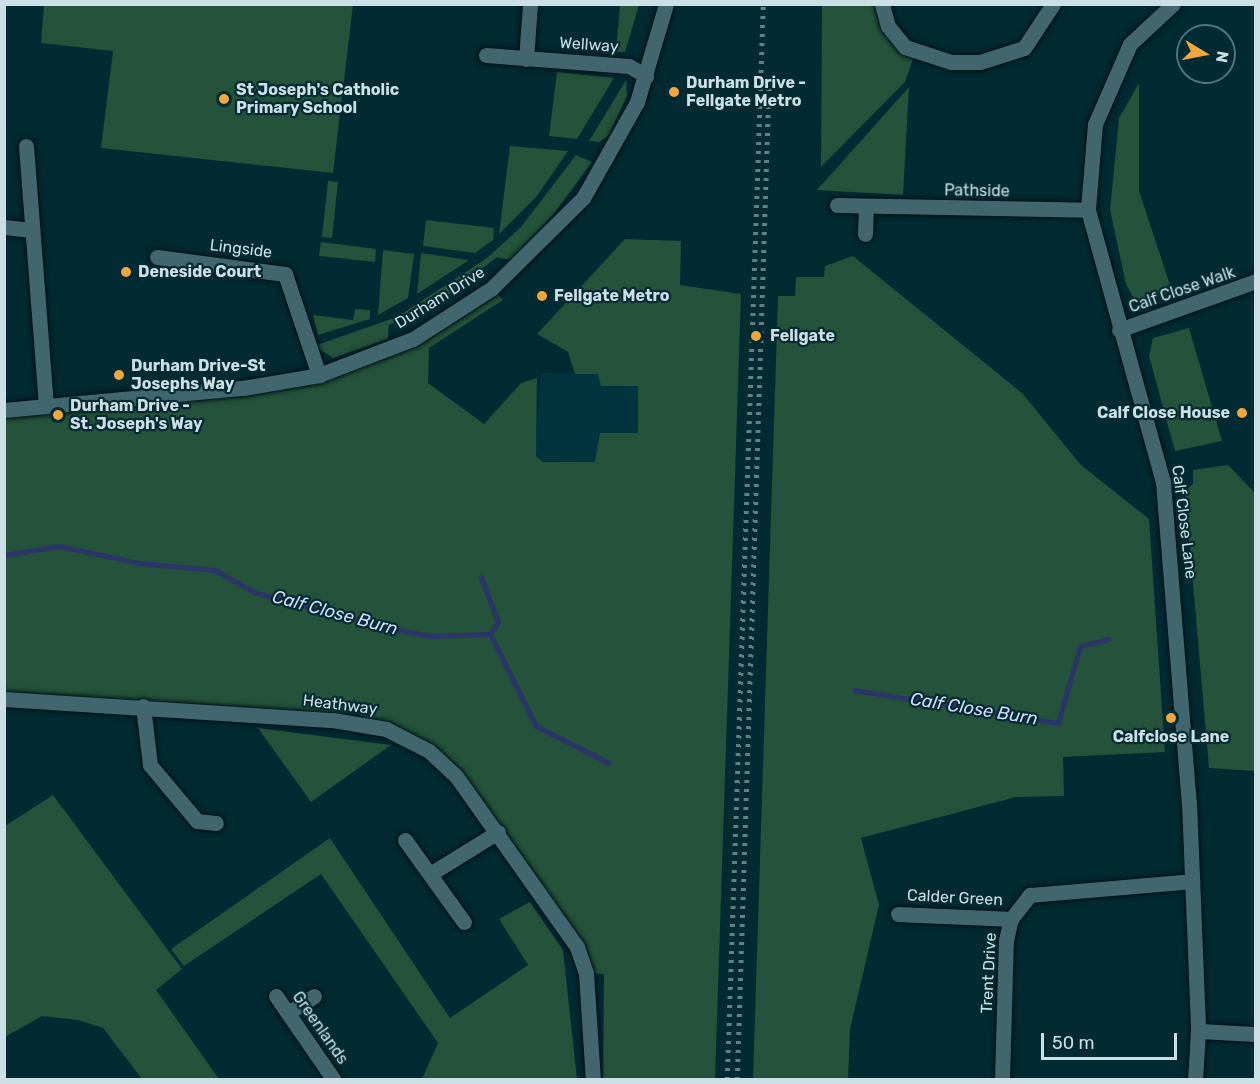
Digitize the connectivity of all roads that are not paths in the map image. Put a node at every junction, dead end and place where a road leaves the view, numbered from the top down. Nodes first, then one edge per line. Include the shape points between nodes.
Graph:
1 (530, 4) edge
2 (666, 4) edge
3 (882, 4) edge
4 (1053, 4) edge
5 (1173, 4) edge
6 (486, 55) dead end
7 (526, 59) junction
8 (646, 76) junction
9 (26, 146) dead end
10 (837, 205) dead end
11 (866, 207) junction
12 (1088, 210) junction
13 (4, 228) edge
14 (32, 230) junction
15 (865, 234) dead end
16 (157, 257) dead end
17 (1256, 281) edge
18 (1119, 330) junction
19 (319, 375) junction
20 (46, 406) junction
21 (4, 410) edge
22 (4, 699) edge
23 (143, 706) junction
24 (216, 823) dead end
25 (498, 832) junction
26 (405, 840) dead end
27 (430, 874) junction
28 (1192, 881) junction
29 (898, 914) dead end
30 (1011, 919) junction
31 (464, 922) dead end
32 (276, 996) dead end
33 (314, 996) dead end
34 (288, 1013) junction
35 (1198, 1031) junction
36 (1256, 1034) edge
37 (334, 1080) edge
38 (593, 1080) edge
39 (1002, 1080) edge
40 (1195, 1080) edge

1 - 7 street
2 - 8 street, Durham Drive
3 - 4 street via 888,26 905,47 951,62 980,62 1024,48
5 - 12 street, Calf Close Lane via 1130,44 1095,124
6 - 7 street, Wellway
7 - 8 street, Wellway via 629,66
8 - 19 street, Durham Drive via 624,129 583,198 523,262 413,339
9 - 14 street
10 - 11 street, Pathside
11 - 12 street, Pathside
11 - 15 street
12 - 18 street, Calf Close Lane
13 - 14 street
14 - 20 street
16 - 19 street, Lingside via 285,274
17 - 18 street, Calf Close Walk
18 - 28 street, Calf Close Lane via 1163,482
19 - 20 street, Durham Drive via 243,388
20 - 21 street, Durham Drive
22 - 23 street, Heathway
23 - 24 street via 150,765 198,821
23 - 25 street, Heathway via 333,720 386,729 429,751 456,776
25 - 27 street
25 - 38 street, Heathway via 577,947 586,973
26 - 27 street
27 - 31 street
28 - 30 street, Trent Drive via 1060,889 1030,895
28 - 35 street, Calf Close Lane
29 - 30 street, Calder Green
30 - 39 street, Trent Drive
32 - 34 street, Greenlands
33 - 34 street
34 - 37 street, Greenlands
35 - 36 street
35 - 40 street, Calf Close Lane

